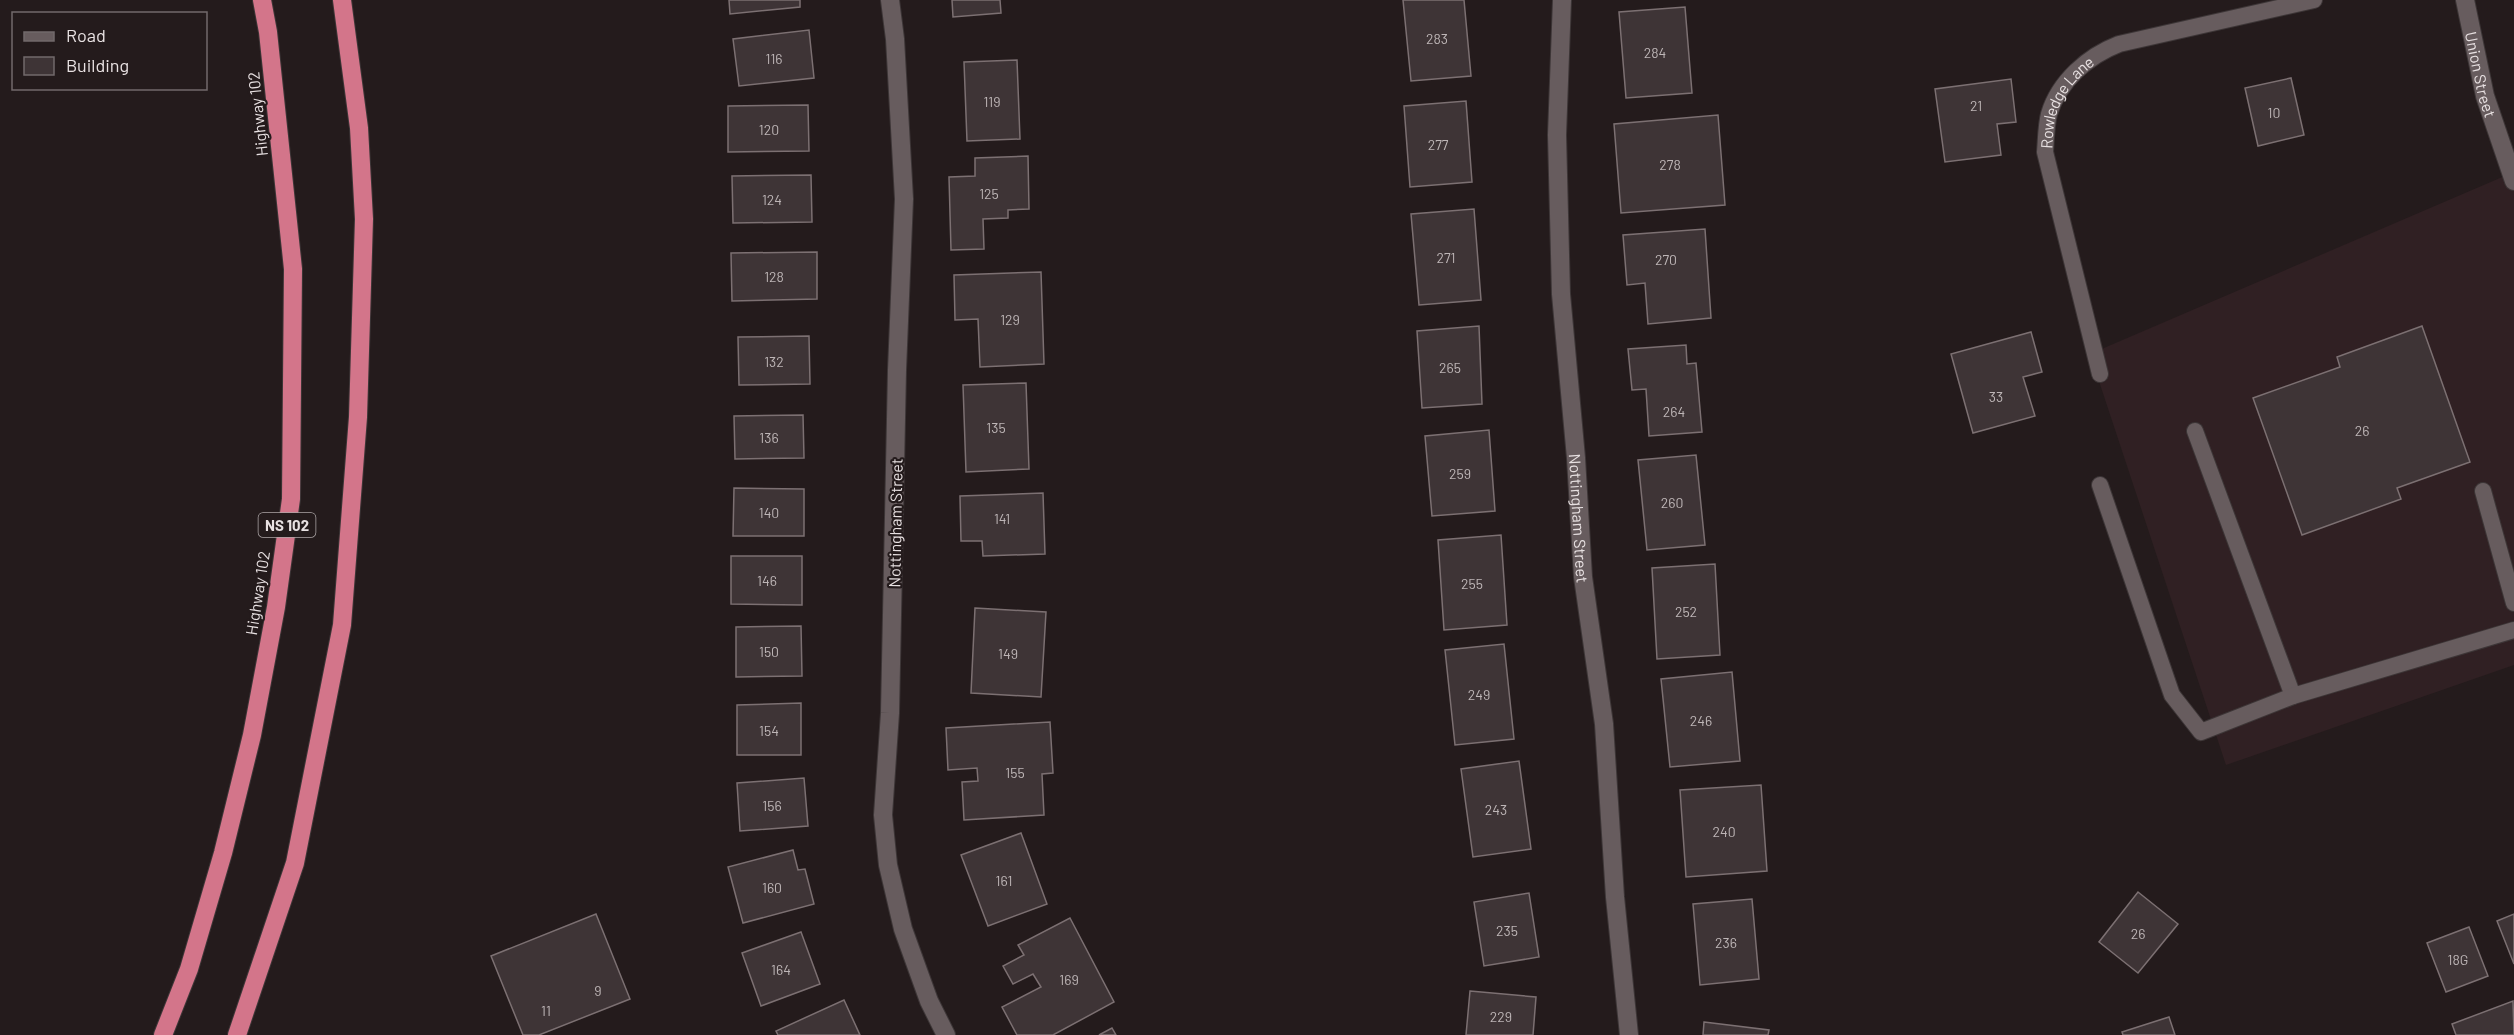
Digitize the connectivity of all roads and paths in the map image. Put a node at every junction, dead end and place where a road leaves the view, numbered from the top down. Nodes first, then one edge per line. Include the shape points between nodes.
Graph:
1 (262, 0) edge
2 (342, 0) edge
3 (890, 0) edge
4 (1562, 0) edge
5 (2314, 0) edge
6 (2464, 0) edge
7 (2514, 181) edge
8 (2100, 374) dead end
9 (2195, 431) dead end
10 (2100, 485) dead end
11 (2483, 491) dead end
12 (2514, 603) edge
13 (2514, 630) edge
14 (2293, 696) junction
15 (163, 1035) edge
16 (237, 1035) edge
17 (946, 1035) edge
18 (1629, 1035) edge

1 - 15 highway, Highway 102 / NS 102 via 293,269 291,499 276,607 247,756 189,969
2 - 16 highway via 359,128 364,219 358,417 342,625 296,863
3 - 17 street, Nottingham Street via 904,199 883,815 888,865 903,929 928,1001
4 - 18 street, Nottingham Street via 1557,135 1561,294 1583,577 1604,724
5 - 8 lane, Rowledge Lane via 2119,44 2074,71 2054,100 2048,117 2045,152
6 - 7 street, Union Street via 2485,96
9 - 14 lane
10 - 14 lane via 2172,696 2201,732
11 - 12 lane
13 - 14 lane

